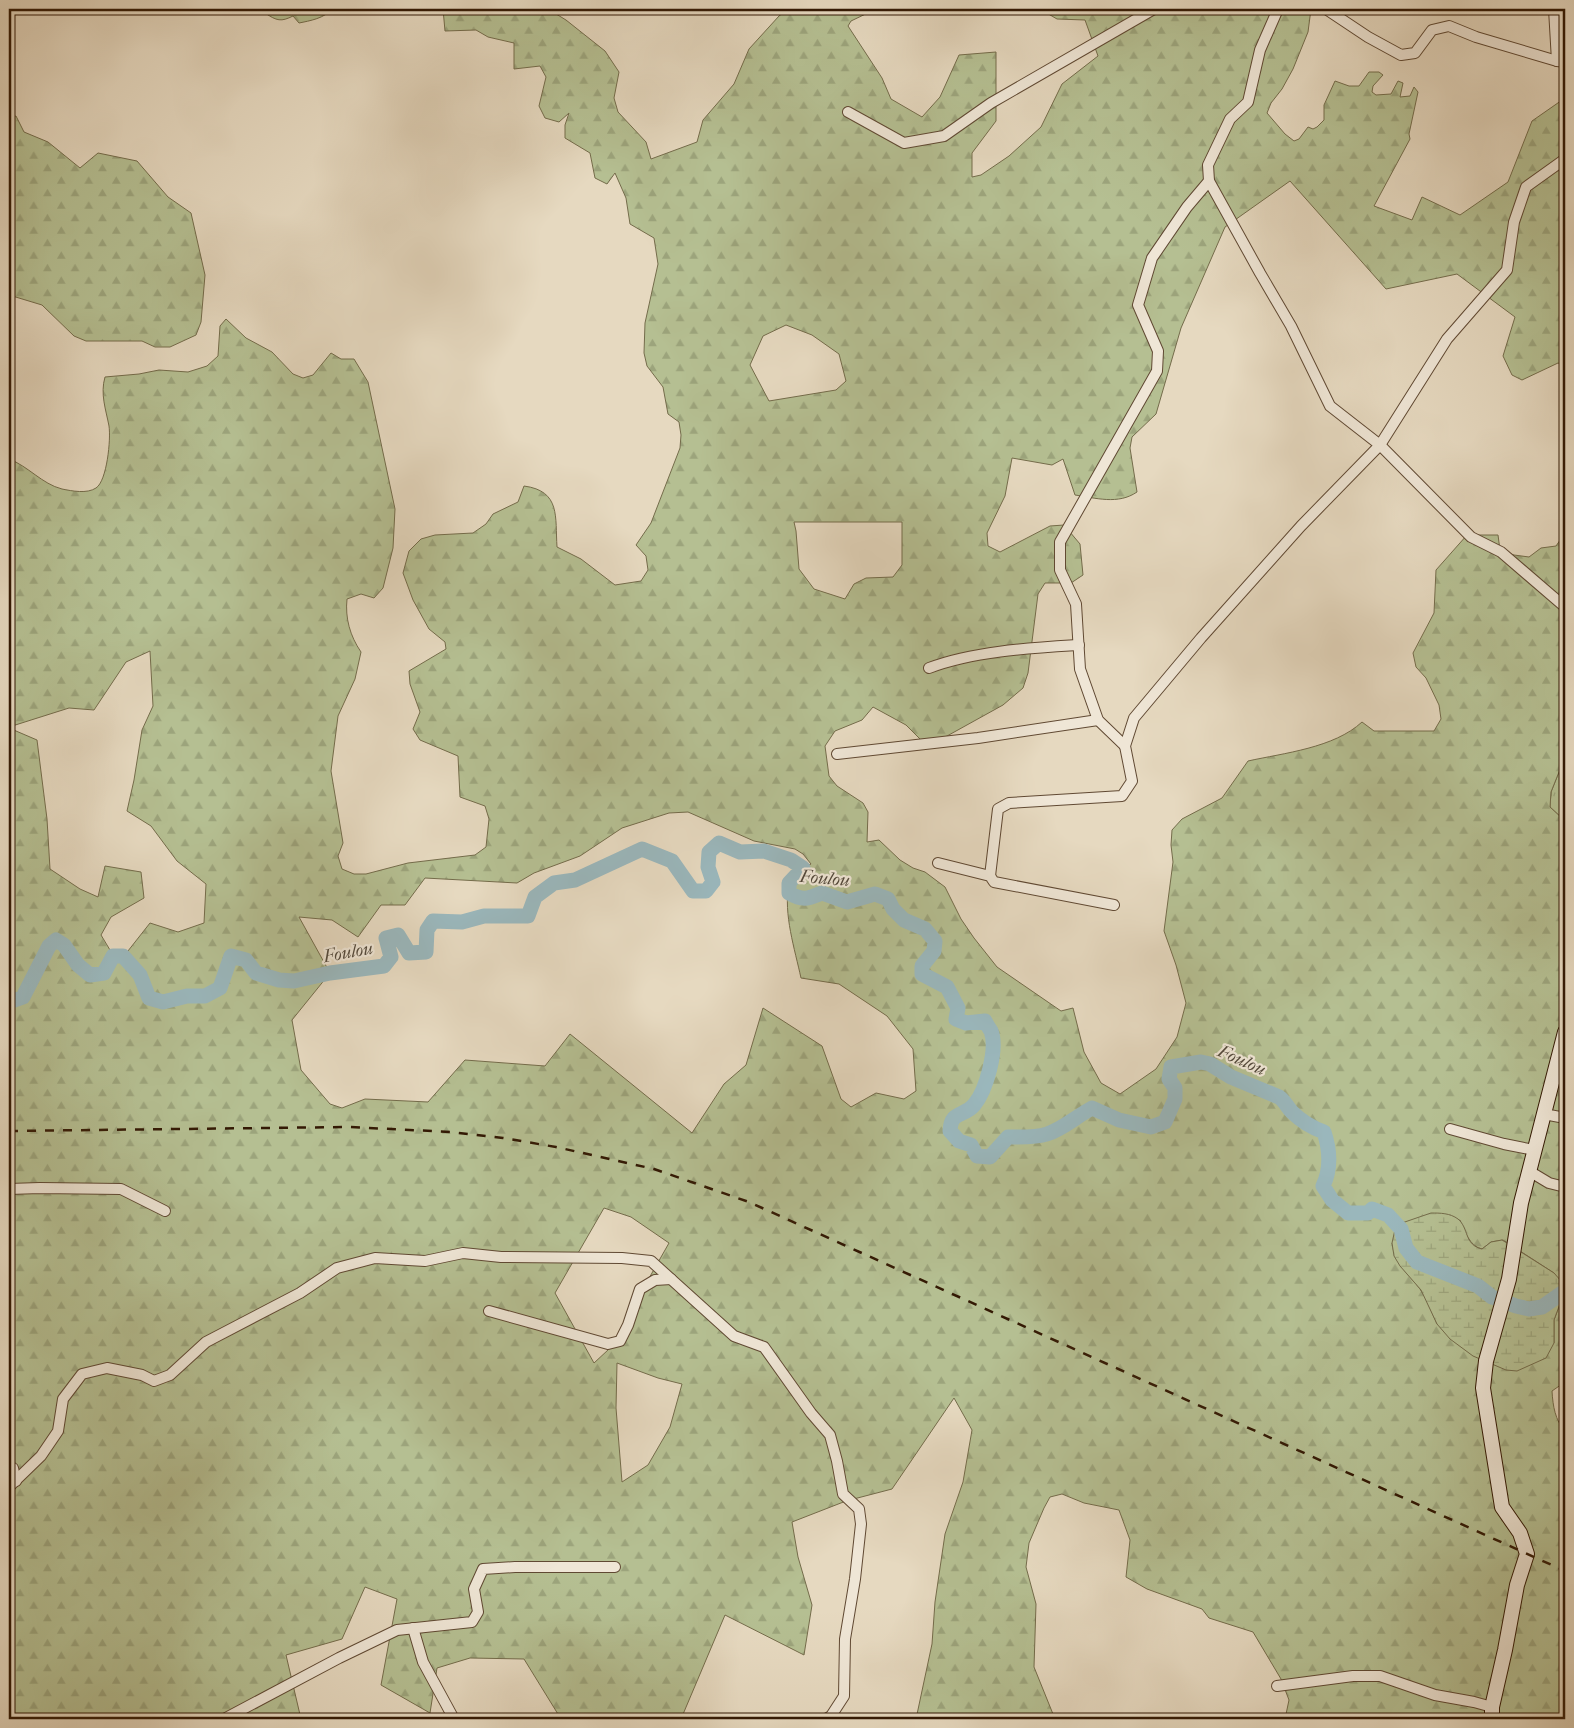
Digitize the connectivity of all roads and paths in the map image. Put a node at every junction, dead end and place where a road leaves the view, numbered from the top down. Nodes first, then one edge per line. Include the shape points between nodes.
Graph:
1 (1154, 9) edge
2 (1278, 9) edge
3 (1326, 9) edge
4 (1554, 9) edge
5 (1561, 62) edge
6 (848, 112) dead end
7 (1565, 159) edge
8 (1209, 181) junction
9 (1380, 445) junction
10 (1565, 606) edge
11 (1079, 645) junction
12 (929, 668) dead end
13 (1098, 720) junction
14 (1125, 746) junction
15 (837, 754) dead end
16 (938, 863) dead end
17 (990, 876) junction
18 (1114, 905) dead end
19 (1565, 1032) edge
20 (1544, 1114) junction
21 (1565, 1118) edge
22 (1450, 1129) dead end
23 (1534, 1150) junction
24 (1529, 1171) junction
25 (1565, 1186) edge
26 (9, 1189) edge
27 (165, 1211) dead end
28 (672, 1279) junction
29 (489, 1311) dead end
30 (9, 1466) edge
31 (12, 1484) edge
32 (615, 1567) dead end
33 (413, 1628) junction
34 (1277, 1686) dead end
35 (1492, 1713) edge
36 (224, 1719) edge
37 (454, 1719) edge
38 (826, 1719) edge

1 - 6 street via 991,104 944,136 904,143
2 - 8 street via 1260,50 1248,102 1230,119 1208,165
3 - 5 street via 1401,55 1415,53 1432,30 1449,26
4 - 5 street
7 - 9 street via 1526,187 1514,222 1507,270 1447,339
8 - 9 street via 1292,326 1330,406
8 - 11 street via 1152,258 1138,305 1158,351 1157,371 1060,542 1060,570 1076,604
9 - 10 street via 1471,537 1501,552
9 - 14 street via 1301,526 1201,638 1134,718
11 - 12 street via 1014,649
11 - 13 street via 1080,669
13 - 14 street
13 - 15 street
14 - 17 street via 1132,782 1122,796 1009,803 998,809
16 - 17 street
17 - 18 street via 994,882
19 - 20 street
20 - 21 street
20 - 23 street
22 - 23 street
23 - 24 street
24 - 25 street via 1549,1183
24 - 35 street via 1508,1280 1486,1361 1483,1388 1502,1507 1520,1533 1527,1554 1517,1585
26 - 27 street via 121,1189
28 - 29 street via 655,1280 640,1289 620,1340 608,1344
28 - 31 street via 651,1261 622,1258 501,1257 464,1253 425,1261 375,1258 337,1268 300,1293 206,1342 170,1375 154,1381 142,1375 107,1368 82,1374 63,1399 58,1431 41,1456
28 - 38 street via 734,1336 764,1347 830,1435 843,1494 859,1509 861,1524 845,1639 844,1696
30 - 31 street via 13,1468
32 - 33 street via 483,1569 474,1589 478,1612 472,1622
33 - 36 street via 397,1630
33 - 37 street via 423,1662
34 - 35 street via 1353,1676 1380,1676 1435,1695 1474,1702

